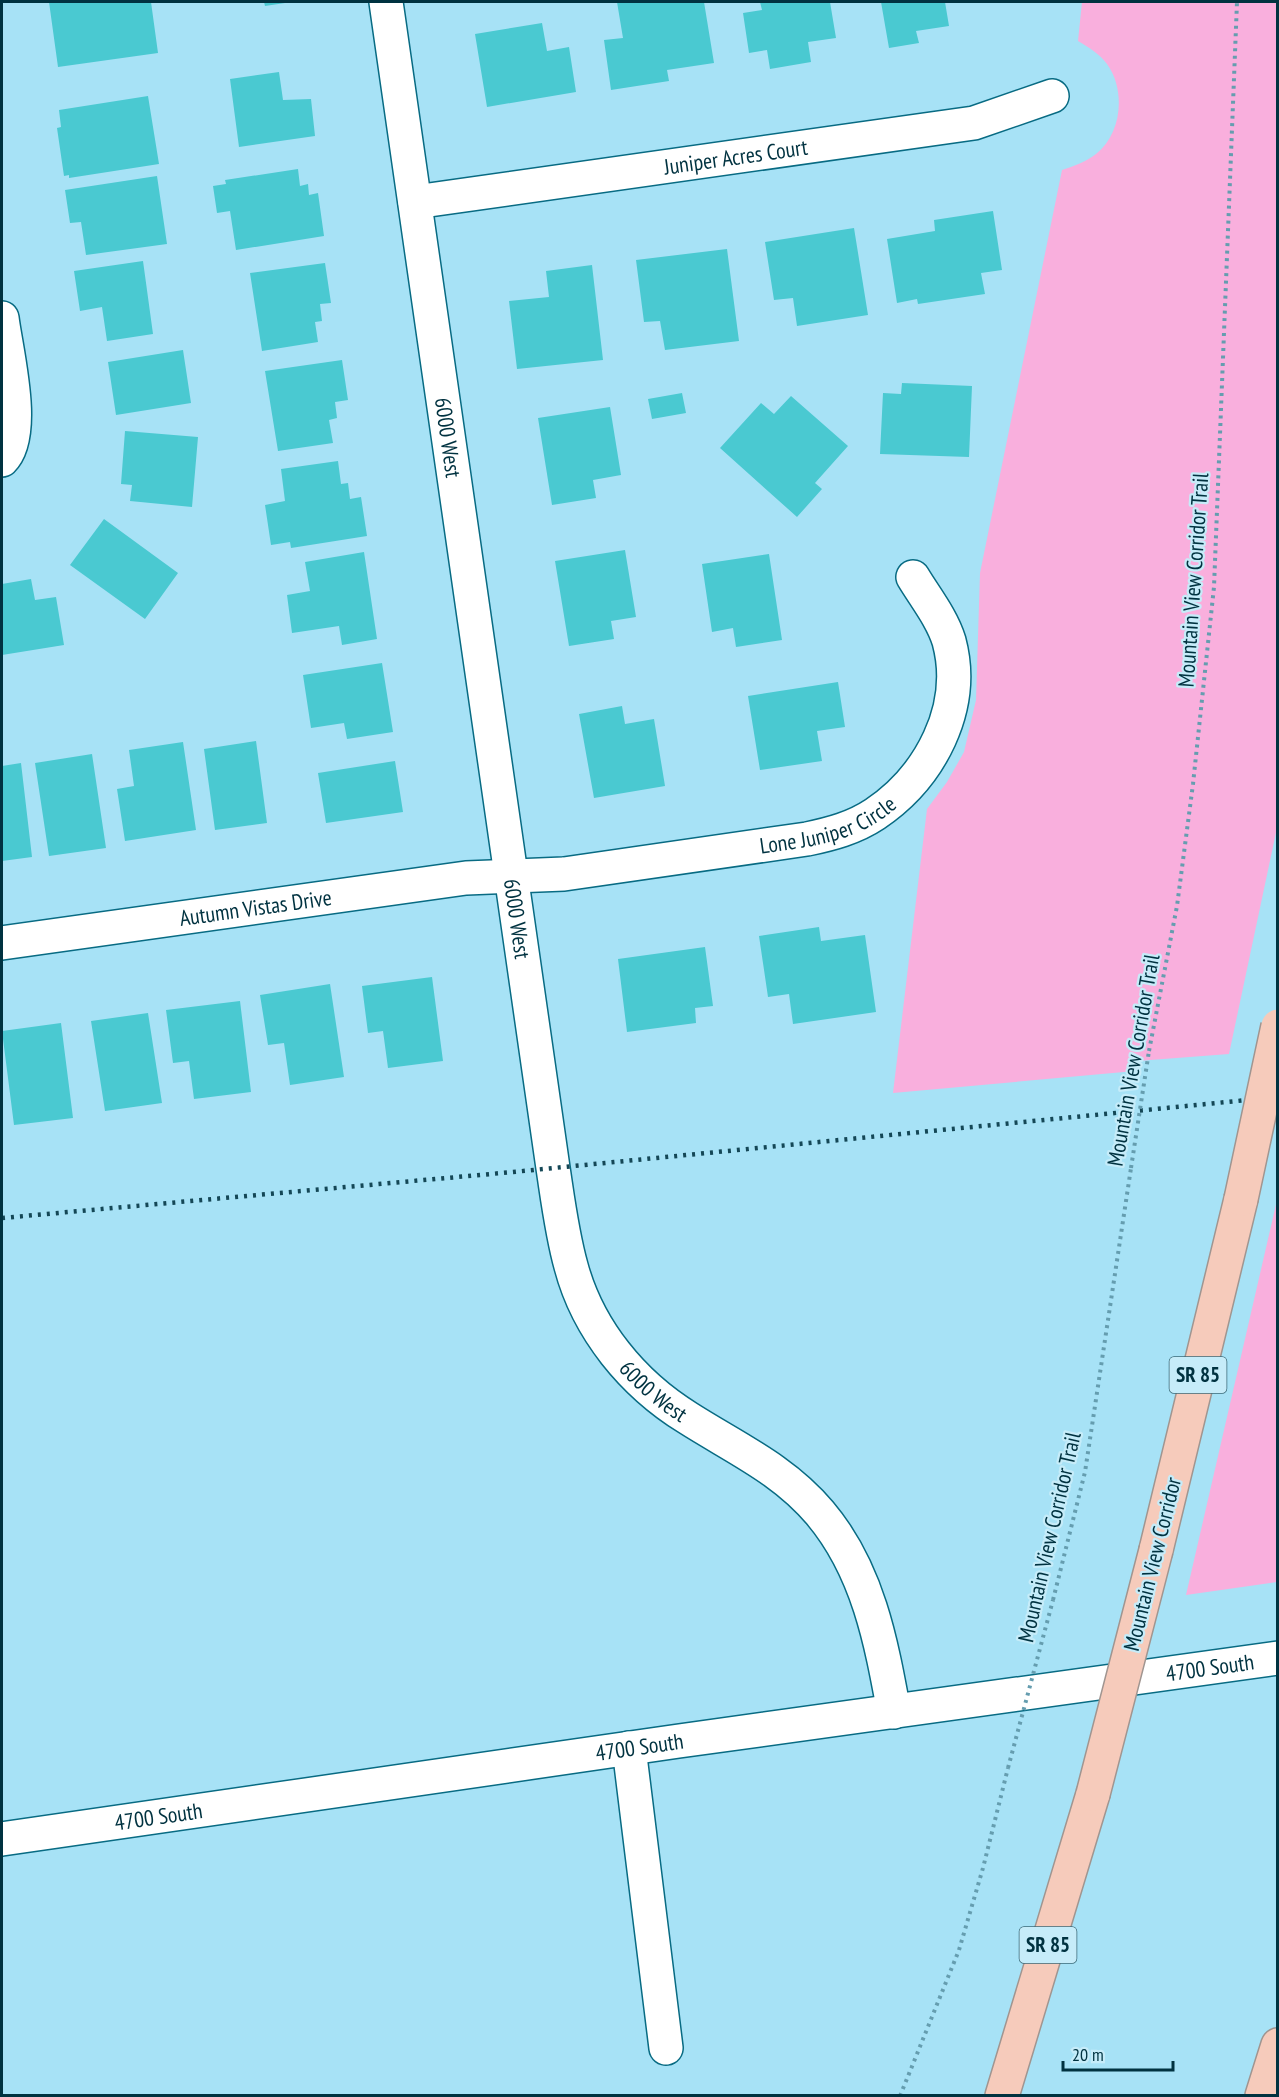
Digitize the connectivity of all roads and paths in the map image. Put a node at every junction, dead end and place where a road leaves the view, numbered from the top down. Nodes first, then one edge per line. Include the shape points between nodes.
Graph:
1 (386, 2) edge
2 (1237, 2) edge
3 (1052, 96) dead end
4 (415, 202) junction
5 (2, 318) edge
6 (2, 460) edge
7 (913, 578) dead end
8 (511, 876) junction
9 (2, 944) edge
10 (1278, 1026) edge
11 (1278, 1658) edge
12 (894, 1712) junction
13 (629, 1748) junction
14 (2, 1839) edge
15 (1278, 2045) edge
16 (666, 2048) dead end
17 (900, 2096) edge
18 (1002, 2096) edge
19 (1262, 2096) edge

1 - 4 street, 6000 West
2 - 17 path, Mountain View Corridor Trail, bridge via 1214,587 1176,906 1149,1051 1085,1472 959,1950
3 - 4 street, Juniper Acres Court via 974,123
4 - 8 street, 6000 West
5 - 6 street via 16,414 11,444
7 - 8 street, Lone Juniper Circle via 949,641 954,678 951,702 946,725 925,766 874,815 832,834 564,874
8 - 9 street, Autumn Vistas Drive via 466,878
8 - 12 street, 6000 West via 559,1204 571,1268 583,1298 614,1352 659,1399 764,1462 820,1513 842,1543 870,1604
10 - 18 highway, Mountain View Corridor / SR 85, bridge via 1241,1199 1094,1794
11 - 12 street, 4700 South
12 - 13 street, 4700 South
13 - 14 street, 4700 South
13 - 16 street
15 - 19 highway

